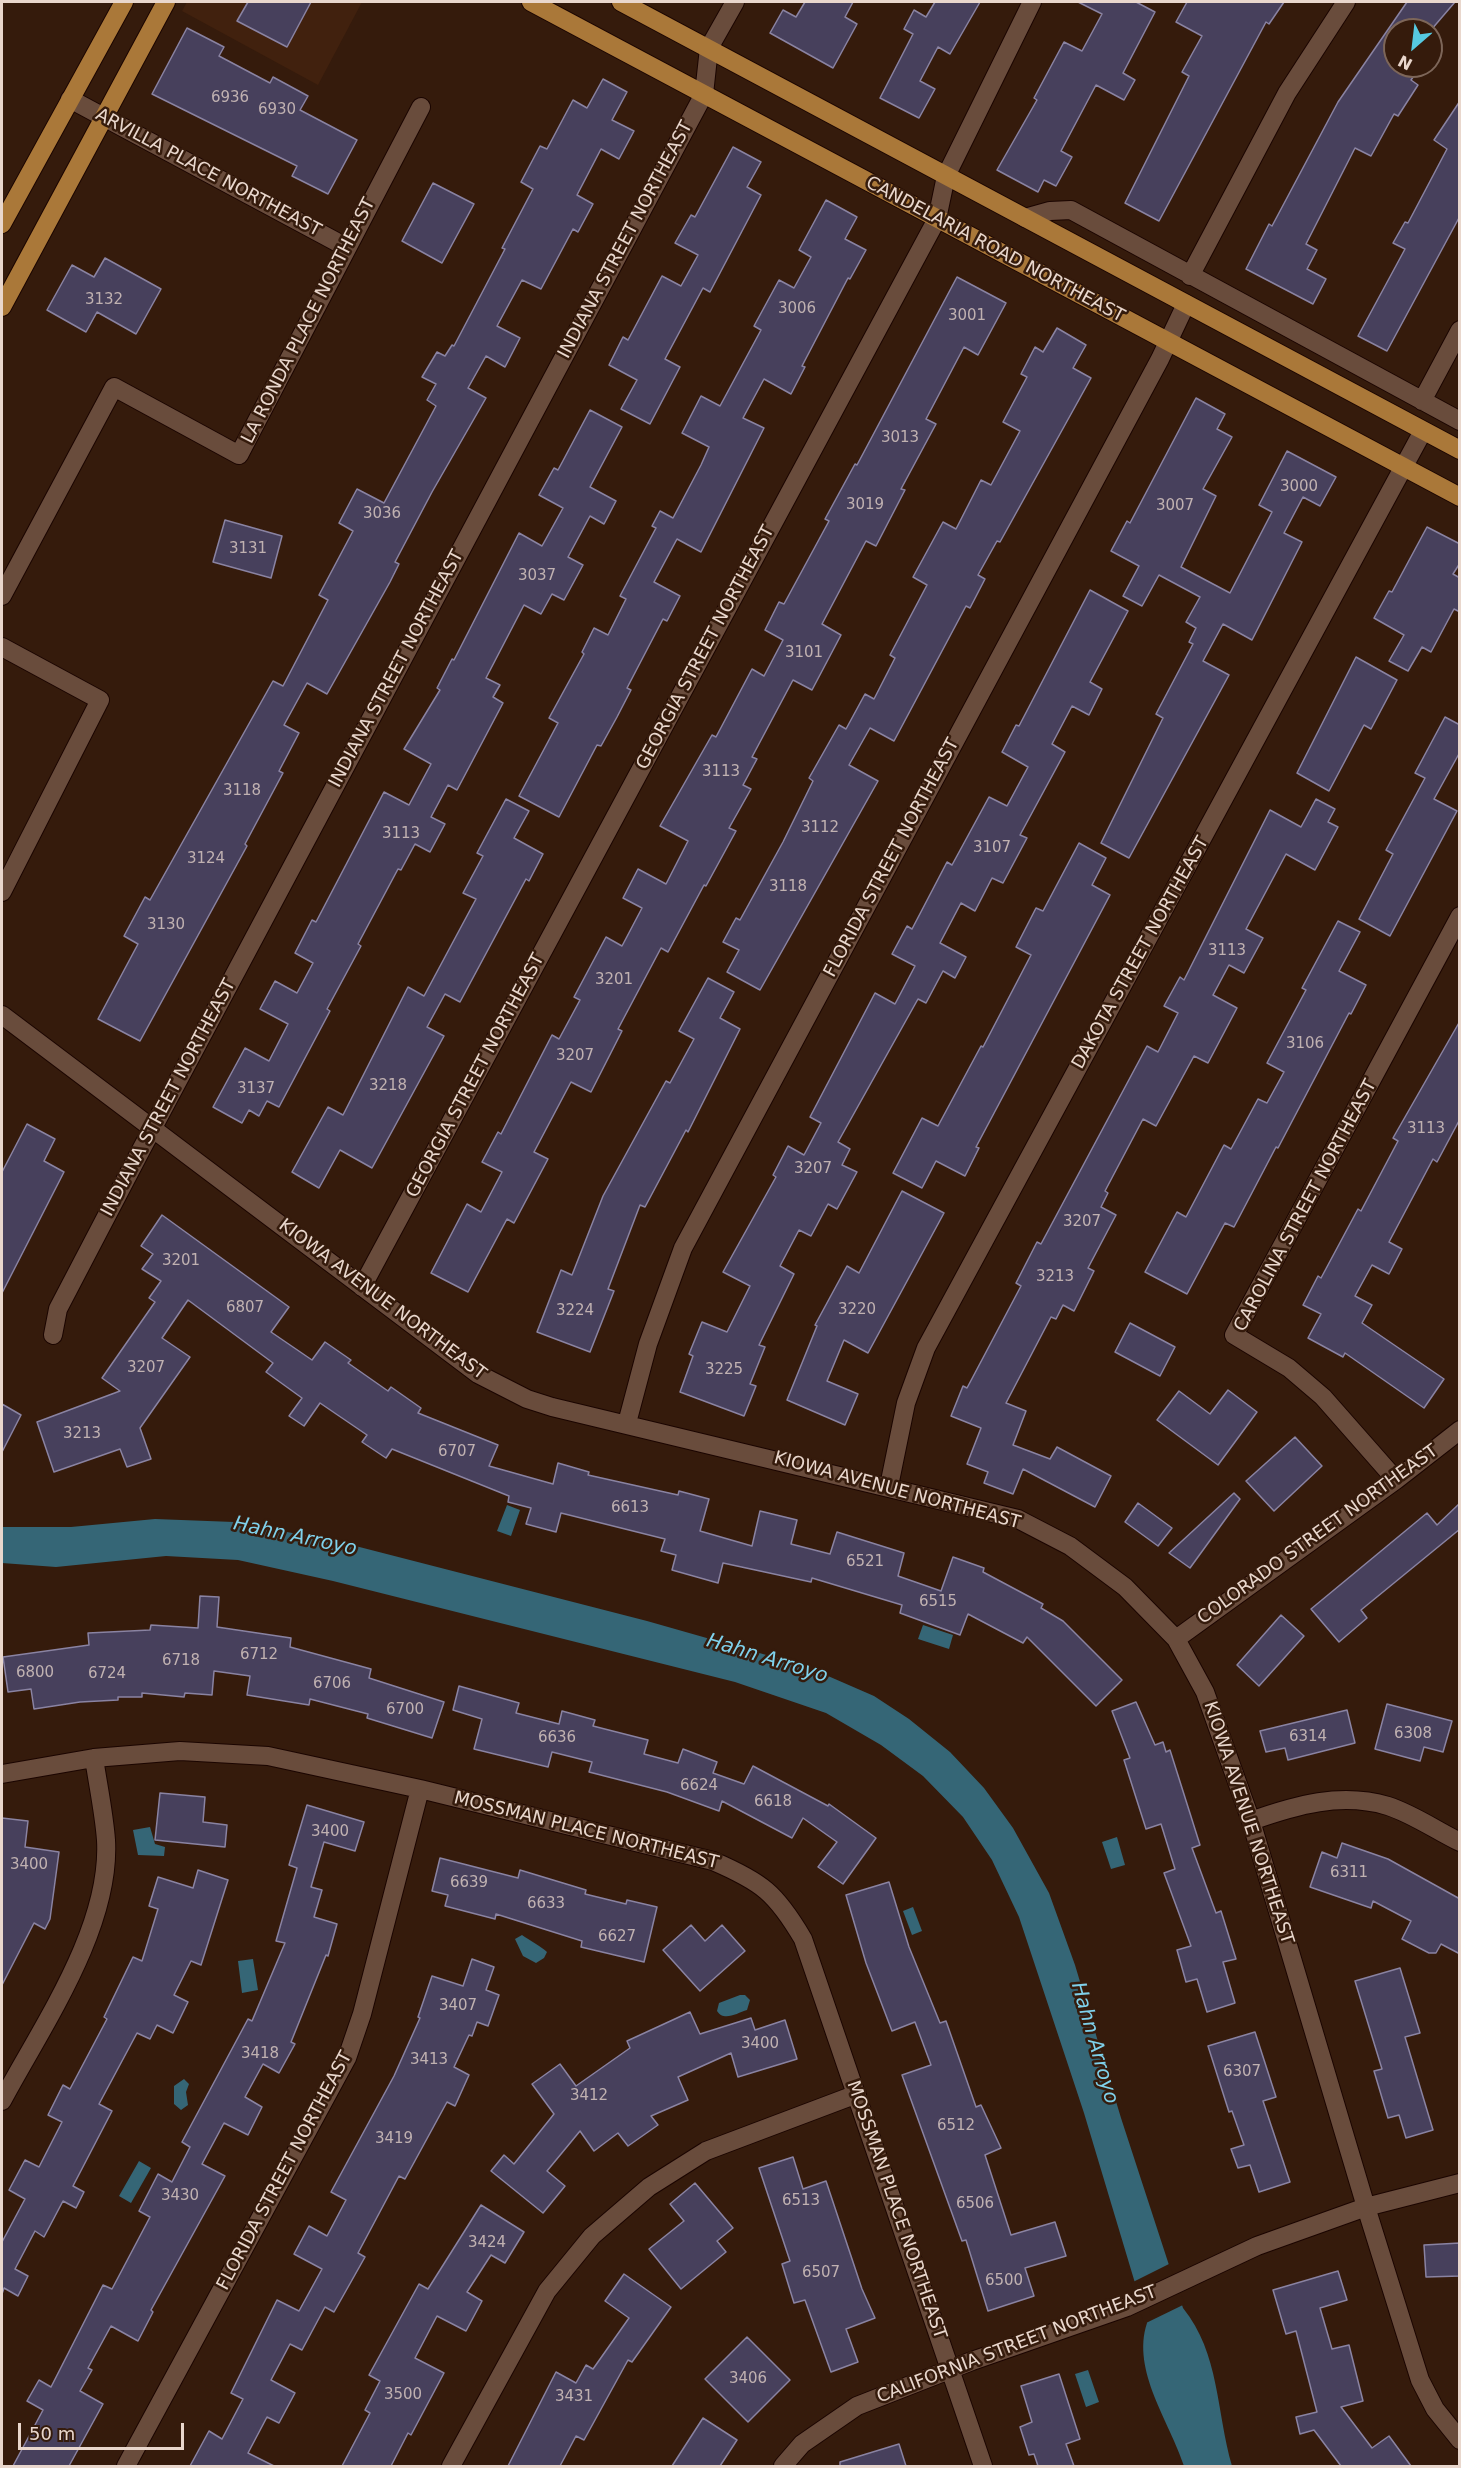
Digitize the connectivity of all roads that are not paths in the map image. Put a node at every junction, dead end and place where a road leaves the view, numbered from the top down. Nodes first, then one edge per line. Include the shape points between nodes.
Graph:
1 (124, 2) edge
2 (166, 2) edge
3 (531, 2) edge
4 (621, 2) edge
5 (735, 2) edge
6 (1032, 2) edge
7 (1346, 2) edge
8 (709, 48) junction
9 (704, 94) junction
10 (70, 99) junction
11 (421, 107) dead end
12 (105, 118) junction
13 (946, 176) junction
14 (1025, 218) junction
15 (937, 219) junction
16 (2, 224) edge
17 (346, 247) junction
18 (1190, 276) junction
19 (1186, 304) junction
20 (2, 307) edge
21 (1460, 330) edge
22 (1169, 343) junction
23 (1422, 401) junction
24 (1460, 421) edge
25 (1423, 431) junction
26 (1460, 450) edge
27 (1405, 467) junction
28 (1460, 497) edge
29 (2, 596) edge
30 (2, 647) edge
31 (2, 892) edge
32 (1460, 916) edge
33 (2, 1015) edge
34 (153, 1127) junction
35 (362, 1287) junction
36 (53, 1335) dead end
37 (627, 1423) junction
38 (1460, 1430) edge
39 (1396, 1480) junction
40 (889, 1486) junction
41 (1176, 1639) junction
42 (94, 1758) junction
43 (2, 1774) edge
44 (420, 1789) junction
45 (1251, 1821) junction
46 (1460, 1842) edge
47 (857, 2094) junction
48 (2, 2101) edge
49 (1460, 2183) edge
50 (1365, 2207) junction
51 (950, 2370) junction
52 (1460, 2440) edge
53 (126, 2466) edge
54 (451, 2466) edge
55 (783, 2466) edge
56 (983, 2466) edge

1 - 10 main road
2 - 12 main road
3 - 9 main road, CANDELARIA ROAD NORTHEAST
4 - 8 main road
5 - 8 street, INDIANA STREET NORTHEAST
6 - 13 street, GEORGIA STREET NORTHEAST
7 - 18 street via 1287,93
8 - 9 street, INDIANA STREET NORTHEAST
8 - 13 main road
9 - 15 main road, CANDELARIA ROAD NORTHEAST
9 - 34 street, INDIANA STREET NORTHEAST
10 - 12 street, ARVILLA PLACE NORTHEAST
10 - 16 main road
11 - 17 street, LA RONDA PLACE NORTHEAST
12 - 17 street, ARVILLA PLACE NORTHEAST
12 - 20 main road
13 - 14 main road
13 - 15 street, GEORGIA STREET NORTHEAST
14 - 18 street via 1071,210
14 - 19 main road
15 - 22 main road, CANDELARIA ROAD NORTHEAST
15 - 35 street, GEORGIA STREET NORTHEAST
17 - 29 street, LA RONDA PLACE NORTHEAST via 239,455 114,387
18 - 23 street
19 - 22 street, FLORIDA STREET NORTHEAST
19 - 25 main road
21 - 23 street
22 - 27 main road, CANDELARIA ROAD NORTHEAST
22 - 37 street, FLORIDA STREET NORTHEAST via 683,1248 648,1344
23 - 24 street
25 - 26 main road
25 - 27 street, DAKOTA STREET NORTHEAST
27 - 28 main road, CANDELARIA ROAD NORTHEAST
27 - 40 street, DAKOTA STREET NORTHEAST via 926,1348 906,1403
30 - 31 street via 100,700
32 - 39 street, CAROLINA STREET NORTHEAST via 1234,1335 1289,1368 1323,1397
33 - 34 street, KIOWA AVENUE NORTHEAST
34 - 35 street, KIOWA AVENUE NORTHEAST
34 - 36 street, INDIANA STREET NORTHEAST via 57,1310
35 - 37 street, KIOWA AVENUE NORTHEAST via 478,1374 527,1399
37 - 40 street, KIOWA AVENUE NORTHEAST
38 - 39 street, COLORADO STREET NORTHEAST
39 - 41 street, COLORADO STREET NORTHEAST
40 - 41 street, KIOWA AVENUE NORTHEAST via 1017,1520 1070,1546 1125,1587
41 - 45 street, KIOWA AVENUE NORTHEAST via 1205,1692
42 - 43 street, MOSSMAN PLACE NORTHEAST
42 - 44 street, MOSSMAN PLACE NORTHEAST via 180,1751 268,1756
42 - 48 street via 106,1841 94,1923
44 - 47 street, MOSSMAN PLACE NORTHEAST via 713,1861 749,1876 783,1905 803,1939
44 - 53 street, FLORIDA STREET NORTHEAST via 347,2058
45 - 46 street via 1306,1803 1335,1800 1389,1806
45 - 50 street, KIOWA AVENUE NORTHEAST
47 - 51 street, MOSSMAN PLACE NORTHEAST
47 - 54 street via 706,2151 649,2187 592,2236 547,2291
49 - 50 street, CALIFORNIA STREET NORTHEAST
50 - 51 street, CALIFORNIA STREET NORTHEAST via 1257,2246 1127,2307
50 - 52 street, KIOWA AVENUE NORTHEAST via 1420,2380 1435,2409
51 - 55 street, CALIFORNIA STREET NORTHEAST via 849,2411 802,2444
51 - 56 street, MOSSMAN PLACE NORTHEAST

